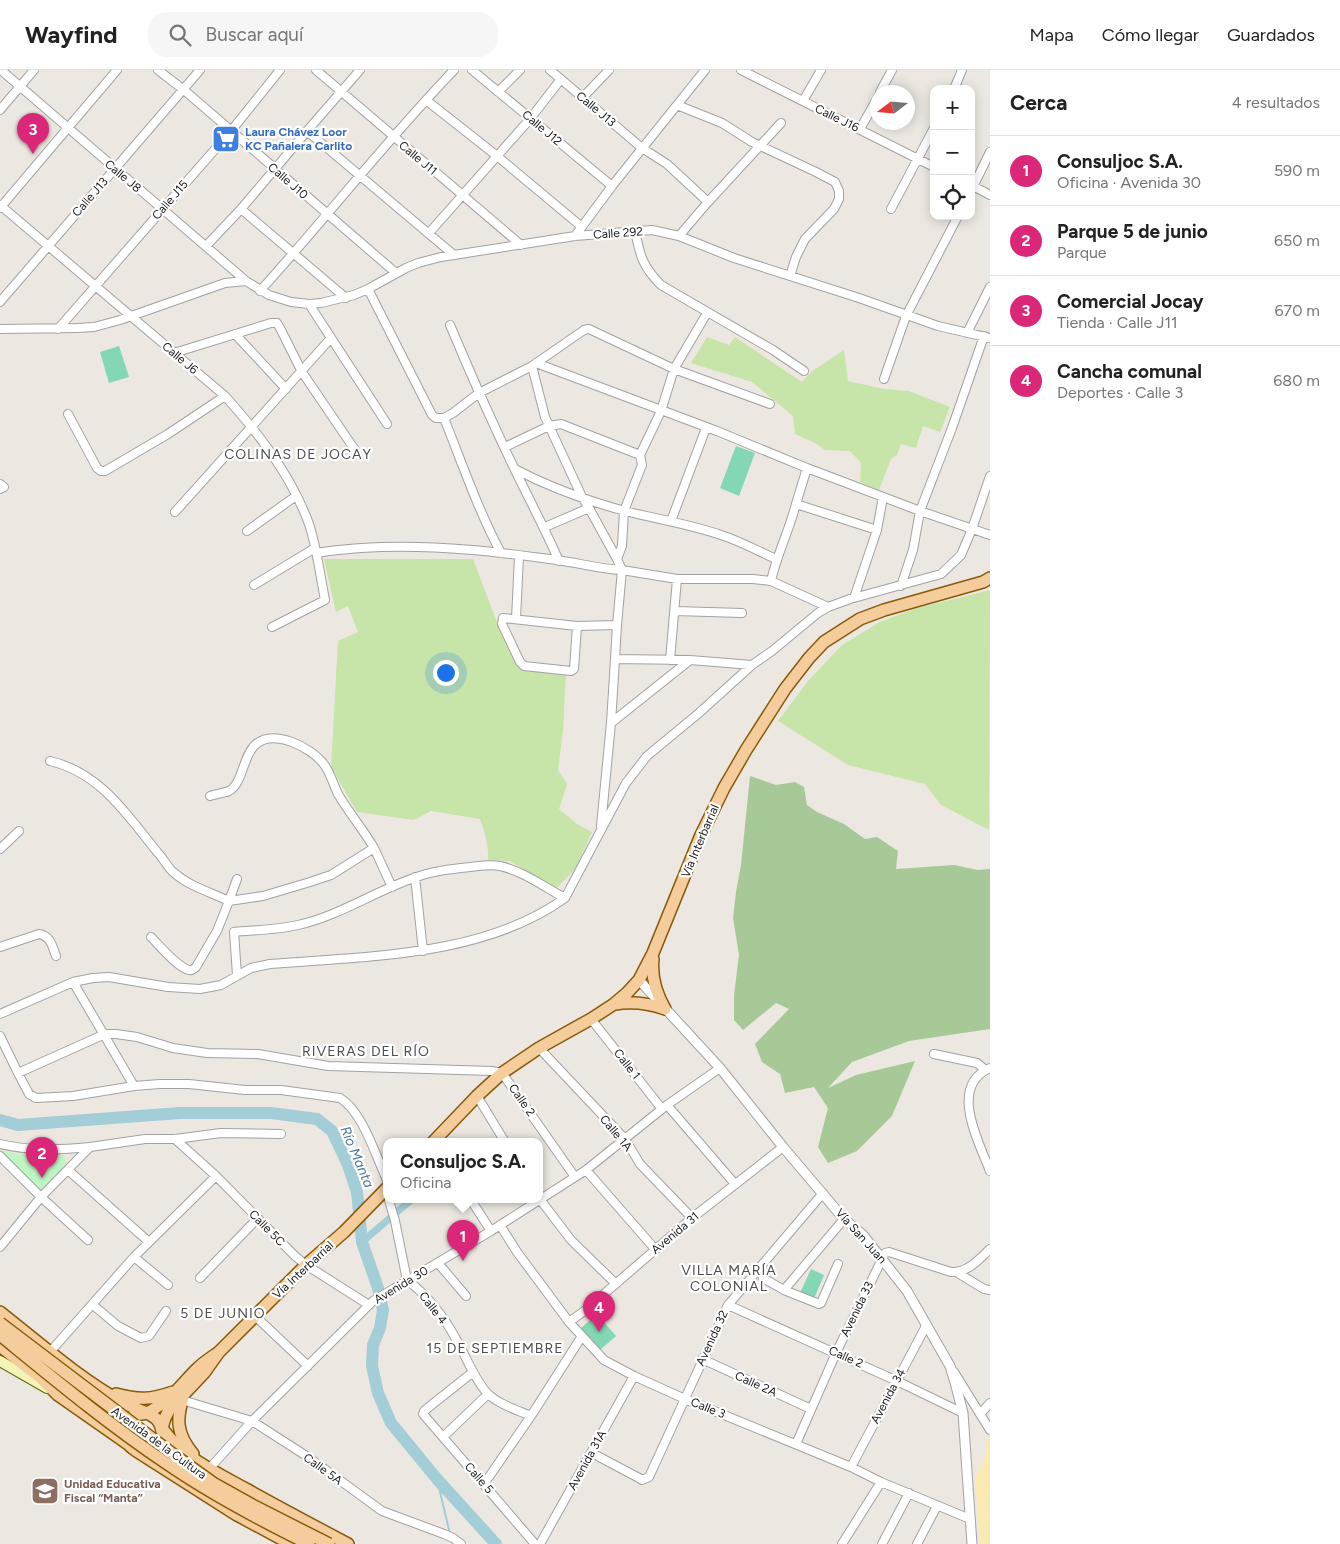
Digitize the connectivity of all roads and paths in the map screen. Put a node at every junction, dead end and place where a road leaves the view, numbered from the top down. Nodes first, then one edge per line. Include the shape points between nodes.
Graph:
1 (1, 70) edge
2 (34, 70) edge
3 (117, 70) edge
4 (158, 70) edge
5 (200, 70) edge
6 (280, 70) edge
7 (316, 70) edge
8 (360, 70) edge
9 (454, 70) edge
10 (472, 70) edge
11 (520, 70) edge
12 (550, 70) edge
13 (610, 70) edge
14 (704, 70) edge
15 (740, 70) edge
16 (821, 70) edge
17 (892, 70) edge
18 (962, 70) edge
19 (562, 79) junction
20 (884, 85) edge
21 (956, 85) edge
22 (20, 87) junction
23 (184, 90) junction
24 (341, 92) junction
25 (498, 92) junction
26 (583, 97) junction
27 (426, 100) junction
28 (803, 101) junction
29 (678, 105) junction
30 (0, 110) edge
31 (870, 112) edge
32 (530, 119) junction
33 (781, 123) dead end
34 (67, 128) junction
35 (860, 129) junction
36 (307, 130) junction
37 (933, 130) edge
38 (230, 131) junction
39 (393, 137) junction
40 (760, 145) junction
41 (642, 148) junction
42 (990, 152) edge
43 (497, 156) junction
44 (917, 158) junction
45 (930, 165) edge
46 (115, 169) junction
47 (274, 169) junction
48 (360, 175) junction
49 (975, 181) edge
50 (612, 186) junction
51 (975, 188) edge
52 (463, 195) junction
53 (990, 195) edge
54 (708, 202) junction
55 (0, 206) edge
56 (162, 208) junction
57 (241, 209) junction
58 (891, 209) dead end
59 (327, 214) junction
60 (956, 220) edge
61 (582, 227) junction
62 (635, 231) junction
63 (429, 233) junction
64 (575, 236) junction
65 (679, 236) junction
66 (521, 245) junction
67 (48, 246) junction
68 (206, 246) junction
69 (294, 254) junction
70 (454, 255) junction
71 (396, 273) junction
72 (790, 276) junction
73 (246, 281) junction
74 (95, 286) junction
75 (990, 287) edge
76 (368, 289) junction
77 (260, 291) junction
78 (346, 298) junction
79 (0, 302) edge
80 (310, 304) junction
81 (707, 313) junction
82 (130, 316) junction
83 (906, 316) junction
84 (450, 325) dead end
85 (0, 329) edge
86 (58, 329) junction
87 (967, 332) junction
88 (235, 334) junction
89 (987, 337) edge
90 (331, 338) junction
91 (174, 353) junction
92 (534, 365) junction
93 (674, 369) junction
94 (804, 371) dead end
95 (302, 372) junction
96 (884, 379) dead end
97 (286, 389) junction
98 (479, 393) junction
99 (225, 396) junction
100 (770, 404) dead end
101 (661, 411) junction
102 (68, 414) dead end
103 (444, 418) junction
104 (387, 424) dead end
105 (252, 426) junction
106 (549, 426) junction
107 (706, 428) junction
108 (505, 447) junction
109 (355, 450) dead end
110 (640, 455) junction
111 (807, 468) junction
112 (515, 469) junction
113 (990, 476) edge
114 (296, 496) junction
115 (582, 497) junction
116 (883, 497) junction
117 (796, 504) junction
118 (589, 508) junction
119 (624, 511) junction
120 (920, 511) junction
121 (175, 512) dead end
122 (671, 521) junction
123 (545, 527) junction
124 (877, 530) junction
125 (972, 530) junction
126 (248, 531) dead end
127 (990, 535) edge
128 (316, 550) junction
129 (501, 553) junction
130 (519, 556) junction
131 (617, 559) junction
132 (776, 559) junction
133 (558, 561) junction
134 (622, 570) junction
135 (990, 578) edge
136 (677, 579) junction
137 (772, 581) junction
138 (254, 585) dead end
139 (901, 586) junction
140 (854, 598) junction
141 (828, 607) junction
142 (675, 611) junction
143 (742, 613) dead end
144 (516, 619) junction
145 (617, 625) junction
146 (577, 626) junction
147 (272, 627) dead end
148 (616, 660) junction
149 (670, 660) junction
150 (690, 660) junction
151 (752, 665) junction
152 (611, 723) junction
153 (50, 762) dead end
154 (210, 796) dead end
155 (601, 829) junction
156 (19, 831) dead end
157 (374, 848) junction
158 (0, 849) edge
159 (415, 877) junction
160 (237, 879) dead end
161 (392, 887) junction
162 (564, 898) junction
163 (229, 901) junction
164 (217, 931) junction
165 (234, 932) junction
166 (150, 936) dead end
167 (0, 947) edge
168 (422, 951) junction
169 (654, 953) junction
170 (56, 956) dead end
171 (237, 975) junction
172 (639, 980) junction
173 (73, 982) junction
174 (614, 1004) junction
175 (665, 1009) junction
176 (0, 1014) edge
177 (591, 1019) junction
178 (105, 1034) junction
179 (0, 1036) edge
180 (539, 1048) junction
181 (934, 1054) dead end
182 (720, 1068) junction
183 (987, 1070) edge
184 (18, 1072) junction
185 (502, 1073) junction
186 (134, 1086) junction
187 (476, 1096) junction
188 (665, 1107) junction
189 (281, 1134) dead end
190 (437, 1138) edge
191 (502, 1138) edge
192 (175, 1139) junction
193 (625, 1139) junction
194 (0, 1144) edge
195 (784, 1147) junction
196 (90, 1148) junction
197 (0, 1156) edge
198 (68, 1170) junction
199 (586, 1170) junction
200 (383, 1171) edge
201 (990, 1171) edge
202 (216, 1176) junction
203 (575, 1177) junction
204 (735, 1184) junction
205 (823, 1194) junction
206 (383, 1195) edge
207 (41, 1197) junction
208 (543, 1197) edge
209 (389, 1203) edge
210 (473, 1203) edge
211 (534, 1203) edge
212 (543, 1203) edge
213 (692, 1218) junction
214 (257, 1219) junction
215 (844, 1219) junction
216 (500, 1225) junction
217 (491, 1231) junction
218 (88, 1240) dead end
219 (149, 1242) junction
220 (0, 1248) edge
221 (655, 1249) junction
222 (990, 1249) edge
223 (134, 1257) junction
224 (882, 1257) junction
225 (438, 1263) junction
226 (838, 1264) dead end
227 (306, 1265) junction
228 (958, 1272) junction
229 (200, 1278) dead end
230 (764, 1278) dead end
231 (404, 1281) junction
232 (616, 1284) junction
233 (168, 1285) dead end
234 (784, 1290) junction
235 (987, 1290) edge
236 (466, 1296) dead end
237 (990, 1299) edge
238 (371, 1303) junction
239 (92, 1305) junction
240 (728, 1305) junction
241 (166, 1311) dead end
242 (0, 1312) edge
243 (255, 1316) junction
244 (569, 1322) junction
245 (0, 1323) edge
246 (926, 1326) junction
247 (0, 1335) edge
248 (582, 1336) junction
249 (0, 1346) edge
250 (50, 1352) junction
251 (836, 1353) junction
252 (702, 1360) junction
253 (0, 1361) edge
254 (308, 1366) junction
255 (950, 1366) junction
256 (473, 1372) junction
257 (634, 1376) junction
258 (897, 1381) junction
259 (100, 1390) junction
260 (58, 1394) junction
261 (181, 1394) junction
262 (488, 1394) junction
263 (685, 1399) junction
264 (990, 1403) edge
265 (810, 1409) junction
266 (962, 1413) junction
267 (146, 1414) junction
268 (980, 1414) junction
269 (531, 1416) junction
270 (252, 1421) junction
271 (162, 1428) junction
272 (990, 1430) edge
273 (443, 1437) junction
274 (796, 1444) junction
275 (130, 1446) junction
276 (592, 1453) junction
277 (851, 1467) junction
278 (208, 1468) junction
279 (881, 1482) junction
280 (484, 1484) junction
281 (909, 1493) junction
282 (937, 1506) junction
283 (970, 1519) junction
284 (271, 1534) junction
285 (279, 1544) edge
286 (290, 1544) edge
287 (309, 1544) edge
288 (329, 1544) edge
289 (348, 1544) edge
290 (461, 1544) edge
291 (535, 1544) edge
292 (540, 1544) edge
293 (842, 1544) edge
294 (882, 1544) edge
295 (917, 1544) edge
296 (972, 1544) edge

1 - 22 street, Calle J8
2 - 22 street
3 - 34 street
4 - 23 street, Calle J10
5 - 23 street, Calle J13
6 - 38 street, Calle J15
7 - 24 street, Calle J11
8 - 24 street
9 - 27 street
10 - 25 street, Calle J12
11 - 25 street
12 - 19 street, Calle J13
13 - 26 street
14 - 29 street
15 - 28 street, Calle J16
16 - 28 street
17 - 20 street
18 - 21 street
19 - 26 street, Calle J13
19 - 32 street
22 - 30 street
22 - 34 street, Calle J8
23 - 38 street, Calle J10
23 - 46 street, Calle J13
24 - 36 street
24 - 39 street, Calle J11
25 - 32 street, Calle J12
26 - 41 street, Calle J13
27 - 39 street
27 - 43 street
28 - 35 street, Calle J16
29 - 40 street via 722,123
29 - 41 street
31 - 35 street
32 - 43 street
32 - 50 street, Calle J12
33 - 40 street
34 - 46 street, Calle J8
34 - 55 street
35 - 44 street, Calle J16
36 - 47 street
36 - 48 street
37 - 44 street
38 - 47 street, Calle J10
38 - 56 street, Calle J15
39 - 48 street
39 - 52 street, Calle J11
40 - 54 street
40 - 72 street via 834,182 839,191 834,209 805,239
41 - 50 street
41 - 54 street, Calle J13 via 667,164
42 - 49 street
43 - 52 street
43 - 61 street
44 - 45 street, Calle J16
44 - 58 street
46 - 56 street, Calle J8
46 - 67 street, Calle J13
47 - 57 street
47 - 59 street, Calle J10
48 - 59 street
48 - 63 street
50 - 61 street
51 - 53 street
52 - 63 street
52 - 66 street, Calle J11
54 - 65 street
55 - 67 street, Calle J6
56 - 68 street, Calle J8
56 - 74 street, Calle J15
57 - 68 street
57 - 69 street
59 - 69 street
59 - 71 street, Calle J10
60 - 83 street
61 - 64 street
62 - 64 street, Calle 292
62 - 65 street, Calle 292 via 652,230
62 - 81 street via 639,252 649,273 661,285
63 - 70 street
64 - 66 street, Calle 292
65 - 72 street, Calle 292
66 - 70 street, Calle 292
67 - 74 street, Calle J6
67 - 79 street, Calle J13
68 - 73 street, Calle J8
69 - 77 street
69 - 78 street
70 - 71 street, Calle 292 via 424,261
71 - 76 street, Calle 292
72 - 83 street, Calle 292
73 - 77 street, Calle 292
73 - 82 street via 225,283
74 - 82 street, Calle J6
74 - 86 street, Calle J15
75 - 87 street
76 - 78 street, Calle 292
76 - 103 street via 432,415
77 - 80 street, Calle 292 via 291,302
78 - 80 street, Calle 292
80 - 90 street
81 - 93 street
81 - 94 street
82 - 86 street via 94,326
82 - 91 street, Calle J6
83 - 87 street, Calle 292
83 - 96 street
84 - 98 street
85 - 86 street
87 - 89 street, Calle 292
88 - 91 street
88 - 95 street via 277,323
88 - 97 street
89 - 120 street
90 - 95 street
90 - 104 street
91 - 99 street, Calle J6
92 - 93 street via 589,329
92 - 98 street
92 - 101 street
92 - 106 street
93 - 100 street
93 - 101 street
95 - 97 street
95 - 109 street
97 - 105 street
98 - 103 street
98 - 108 street
99 - 102 street via 105,471 97,468
99 - 105 street, Calle J6
101 - 107 street
101 - 110 street
103 - 129 street
105 - 114 street, Calle J6 via 280,465
105 - 121 street
106 - 108 street
106 - 110 street via 560,424
106 - 115 street
107 - 111 street
107 - 122 street
108 - 112 street
110 - 119 street via 642,465
111 - 116 street
111 - 117 street
112 - 115 street
112 - 123 street
113 - 125 street
114 - 126 street
114 - 128 street, Calle J6
115 - 118 street
115 - 119 street
116 - 120 street
116 - 124 street
117 - 124 street
117 - 132 street
118 - 123 street
118 - 131 street
119 - 122 street
119 - 131 street via 622,546
120 - 125 street
120 - 139 street via 913,550
122 - 132 street via 721,535
123 - 133 street
124 - 140 street
125 - 127 street
125 - 139 street via 961,555 941,574
128 - 129 street via 410,546
128 - 138 street
128 - 147 street, Calle J6 via 325,600
129 - 130 street
130 - 133 street
130 - 144 street
131 - 134 street
132 - 137 street
133 - 134 street
134 - 136 street
134 - 145 street
135 - 169 main road, Vía Interbarrial via 860,619 824,642 809,658 765,719 712,811
136 - 137 street
136 - 142 street
137 - 141 street
139 - 140 street
140 - 141 street
141 - 151 street
142 - 143 street
142 - 149 street
144 - 146 street
144 - 146 street via 504,618 502,624 520,662 527,667 573,670
145 - 146 street
145 - 148 street
148 - 149 street
148 - 152 street
149 - 150 street
150 - 151 street
150 - 152 street
151 - 155 street via 647,756 626,783
152 - 155 street
153 - 163 street via 73,769 106,791 182,879
154 - 157 street via 236,785 255,745 266,739 294,742 324,763 339,795
155 - 162 street
156 - 158 street
157 - 161 street
157 - 163 street via 331,875 263,896
159 - 161 street
159 - 162 street via 457,868 498,866 521,874
159 - 168 street
160 - 163 street
161 - 165 street via 341,911 298,925
162 - 168 street via 548,910 510,927
163 - 164 street
164 - 165 street
164 - 166 street via 196,967 188,970 170,958
165 - 171 street
167 - 170 street via 39,934 50,940
168 - 171 street via 270,964
169 - 172 main road, Vía Interbarrial
169 - 175 main road via 652,972 655,988
171 - 173 street via 220,985 200,989 109,977
172 - 174 main road, Vía Interbarrial
172 - 175 street, Vía San Juan
173 - 176 street
173 - 178 street
174 - 175 main road via 636,1002
174 - 177 main road, Vía Interbarrial
175 - 182 street, Vía San Juan
177 - 180 main road, Vía Interbarrial
177 - 188 street, Calle 1
178 - 184 street
178 - 185 street via 137,1037 173,1048 207,1053 258,1054 328,1066
178 - 186 street
179 - 184 street
180 - 185 main road, Vía Interbarrial
180 - 193 street, Calle 1A
181 - 183 street via 976,1063
182 - 188 street, Avenida 30
182 - 195 street, Vía San Juan
183 - 201 street via 976,1077 968,1104
184 - 186 street via 29,1094 36,1098 73,1096
185 - 187 main road, Vía Interbarrial
185 - 203 street, Calle 2
186 - 200 street via 182,1084 281,1090 340,1098 356,1114
187 - 190 main road, Vía Interbarrial
187 - 191 street
188 - 193 street, Avenida 30
188 - 204 street, Calle 1
189 - 192 street via 221,1133
192 - 196 street
192 - 202 street, Calle 5C
193 - 199 street, Avenida 30
193 - 213 street, Calle 1A via 640,1164
194 - 196 street via 52,1150
195 - 204 street, Avenida 31
195 - 205 street, Vía San Juan
196 - 198 street
197 - 207 street
198 - 207 street
198 - 219 street
199 - 203 street, Avenida 30
199 - 221 street
202 - 214 street, Calle 5C
202 - 219 street
203 - 208 street, Avenida 30
204 - 213 street, Avenida 31
205 - 215 street, Vía San Juan
205 - 240 street, Avenida 32
206 - 227 main road, Vía Interbarrial
207 - 218 street
207 - 220 street
209 - 231 street
210 - 217 street
211 - 216 street, Avenida 30
212 - 232 street via 571,1240
213 - 221 street, Avenida 31
214 - 227 street, Calle 5C
214 - 229 street
215 - 224 street, Vía San Juan
215 - 234 street
216 - 217 street, Avenida 30
216 - 244 street, Calle 3
217 - 225 street, Avenida 30
219 - 223 street
221 - 232 street, Avenida 31
222 - 228 street via 969,1268
223 - 233 street
223 - 239 street
224 - 228 street via 889,1252
224 - 246 street, Vía San Juan
224 - 251 street, Avenida 33
225 - 231 street, Avenida 30
225 - 236 street
226 - 234 street via 819,1304
227 - 238 street, Calle 5C
227 - 243 main road, Vía Interbarrial
228 - 235 street
230 - 234 street
231 - 238 street, Avenida 30
231 - 256 street, Calle 4 via 421,1291 442,1317
232 - 244 street, Avenida 31
235 - 237 street
238 - 254 street, Avenida 30
239 - 241 street via 118,1326 141,1338 149,1336
239 - 250 street
240 - 251 street, Calle 2
240 - 252 street, Avenida 32
242 - 250 main road, Avenida de la Cultura
243 - 254 street
243 - 261 main road, Vía Interbarrial
244 - 248 street, Calle 3
245 - 288 main road, Avenida de la Cultura, bridge via 213,1483
246 - 255 street, Vía San Juan
246 - 258 street, Avenida 34
247 - 287 main road, Avenida de la Cultura, bridge via 167,1464
248 - 257 street, Calle 3 via 604,1360
248 - 269 street
249 - 260 main road, Avenida de la Cultura
250 - 259 main road, Avenida de la Cultura
251 - 258 street, Calle 2
251 - 265 street, Avenida 33
252 - 263 street, Avenida 32
252 - 265 street, Calle 2A
253 - 260 main road
254 - 270 street, Avenida 30
255 - 266 street, Vía San Juan
255 - 268 street
256 - 262 street, Calle 4
256 - 273 street, Calle 5 via 424,1411
257 - 263 street, Calle 3
257 - 276 street, Avenida 31A
258 - 266 street, Calle 2
258 - 277 street, Avenida 34
259 - 261 main road via 134,1399
259 - 267 main road, Avenida de la Cultura
260 - 275 main road, Avenida de la Cultura
261 - 267 main road, Vía Interbarrial
261 - 270 street, Calle 5A
261 - 271 main road, Vía Interbarrial via 169,1410
261 - 278 main road via 179,1421 182,1437
262 - 269 street, Calle 4
262 - 273 street
263 - 274 street, Calle 3
263 - 276 street, Avenida 32 via 650,1477 642,1480
264 - 268 street
265 - 274 street, Avenida 33
266 - 283 street, Vía San Juan
267 - 271 main road via 156,1418
267 - 275 main road via 129,1420 124,1432
268 - 272 street
269 - 280 street
270 - 278 street, Avenida 30
270 - 290 street, Calle 5A via 382,1511 444,1534
271 - 275 main road via 161,1440 154,1448 143,1452
271 - 278 main road, Avenida de la Cultura via 175,1444
273 - 280 street, Calle 5
274 - 277 street, Calle 3
275 - 284 main road, Avenida de la Cultura
276 - 292 street, Avenida 31A
277 - 279 street, Calle 3
278 - 289 main road, Avenida de la Cultura
279 - 281 street, Calle 3
279 - 293 street
280 - 291 street, Calle 5
281 - 282 street, Calle 3
281 - 294 street
282 - 283 street, Calle 3
282 - 295 street
283 - 296 street, Vía San Juan
284 - 285 street
284 - 286 main road, Avenida de la Cultura

